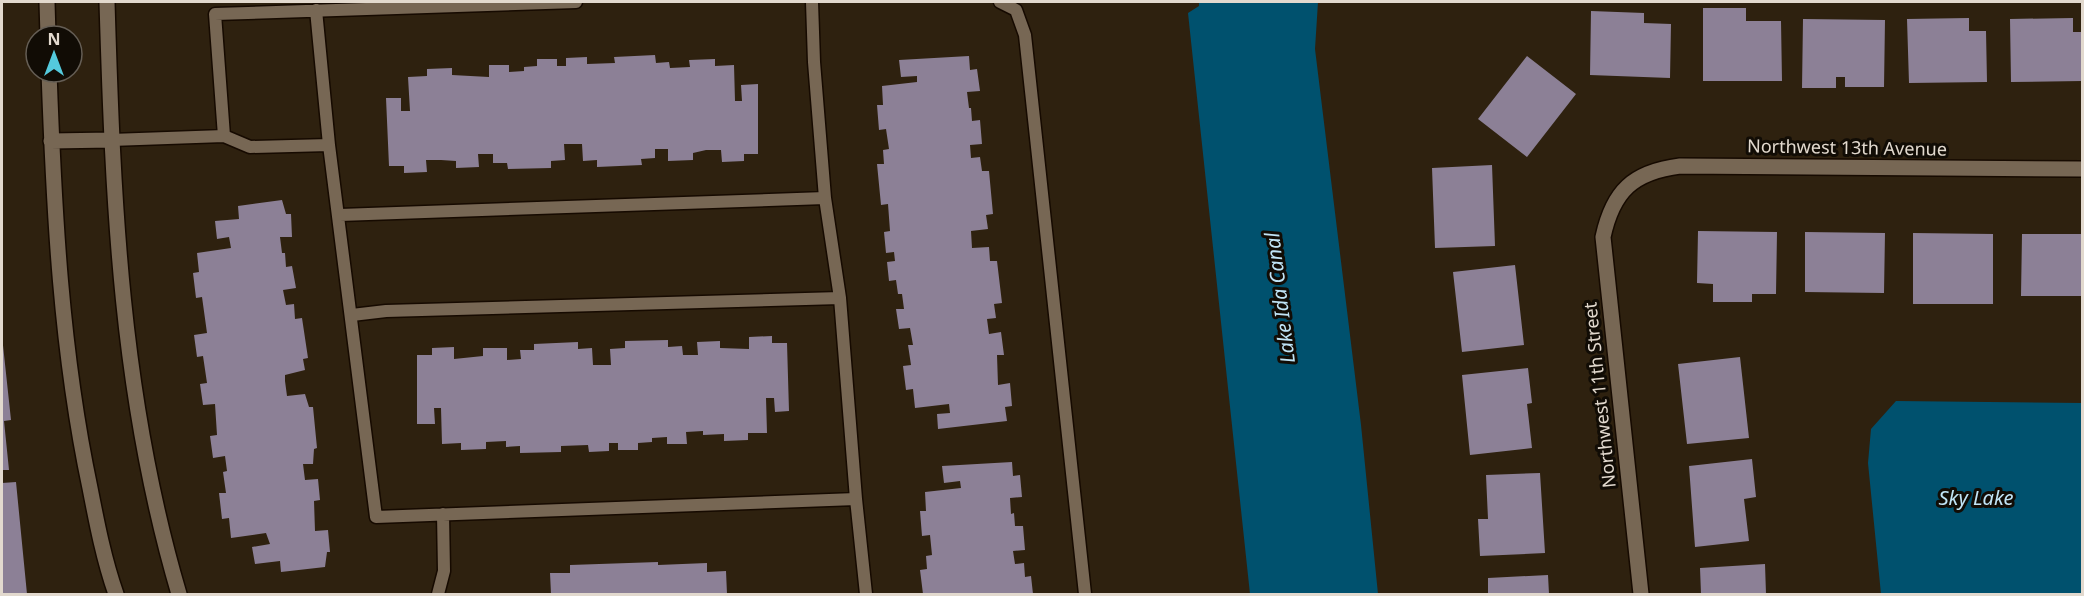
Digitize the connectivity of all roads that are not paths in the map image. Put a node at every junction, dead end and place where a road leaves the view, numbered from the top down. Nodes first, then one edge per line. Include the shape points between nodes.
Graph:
1 (47, 2) edge
2 (106, 2) edge
3 (576, 2) edge
4 (812, 2) edge
5 (1000, 2) edge
6 (316, 10) junction
7 (48, 24) edge
8 (49, 84) edge
9 (224, 136) junction
10 (111, 140) junction
11 (51, 141) junction
12 (329, 145) junction
13 (2082, 170) edge
14 (1619, 194) joint
15 (825, 198) junction
16 (340, 214) junction
17 (840, 298) junction
18 (352, 315) junction
19 (856, 499) junction
20 (443, 514) junction
21 (116, 594) edge
22 (179, 594) edge
23 (438, 594) edge
24 (866, 594) edge
25 (1085, 594) edge
26 (1641, 594) edge

1 - 7 street
2 - 10 street
3 - 6 lane
4 - 15 lane
5 - 25 lane via 1016,10 1024,35
6 - 9 lane via 215,14
6 - 12 lane
8 - 11 street
9 - 10 lane
9 - 12 lane via 250,147
10 - 11 street
10 - 22 street via 116,243 130,366 146,462
11 - 21 street via 56,247 75,411
12 - 16 lane
13 - 14 street, Northwest 13th Avenue via 1680,166 1657,169 1636,178
14 - 26 street, Northwest 11th Street via 1608,214 1603,237
15 - 16 lane
15 - 17 lane
16 - 18 lane
17 - 18 lane
17 - 19 lane
18 - 20 lane via 376,516
19 - 20 lane
19 - 24 lane
20 - 23 lane via 444,571

